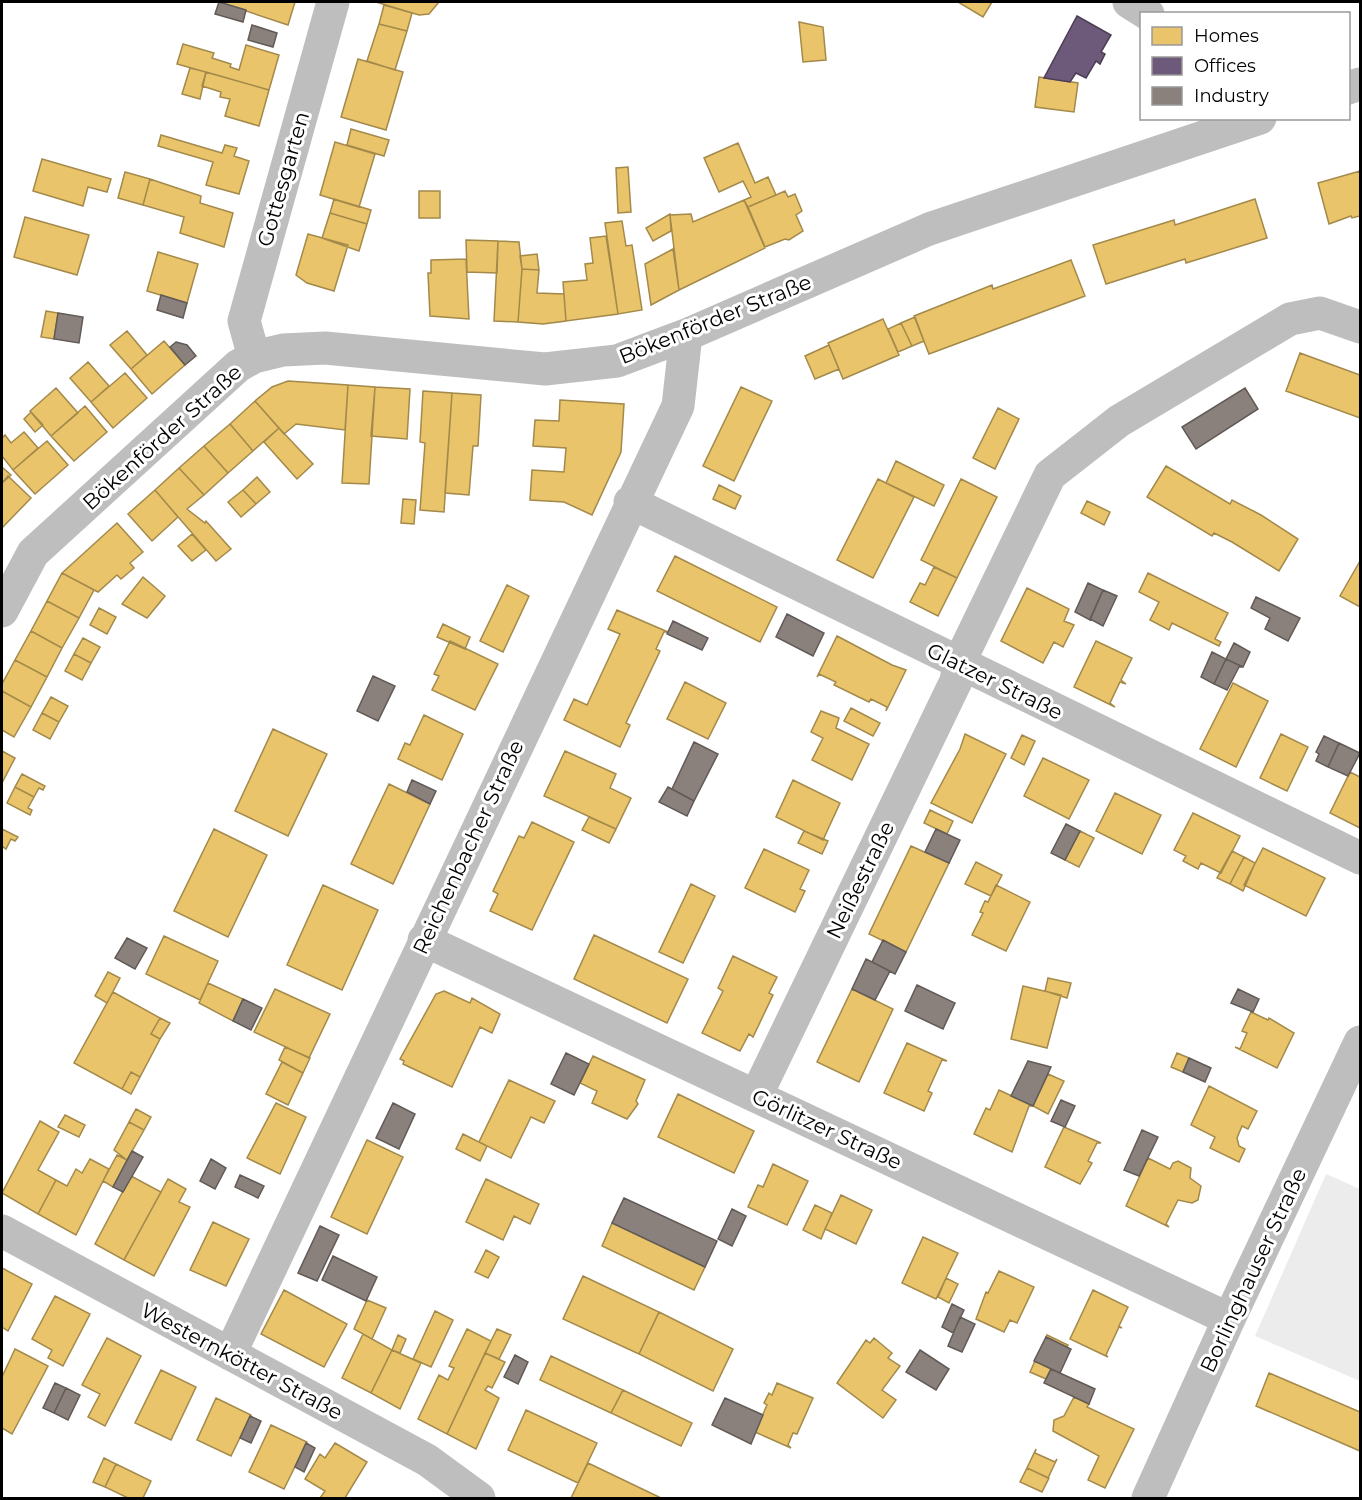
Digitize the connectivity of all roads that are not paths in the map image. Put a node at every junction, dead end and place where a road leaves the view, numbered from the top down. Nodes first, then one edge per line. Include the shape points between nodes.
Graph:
1 (333, 2) edge
2 (1129, 2) edge
3 (1145, 12) edge
4 (1252, 120) edge
5 (1360, 327) edge
6 (686, 335) junction
7 (254, 357) junction
8 (630, 502) junction
9 (2, 611) edge
10 (959, 663) junction
11 (1360, 858) edge
12 (424, 940) junction
13 (1360, 1042) edge
14 (756, 1096) junction
15 (2, 1231) edge
16 (1229, 1319) junction
17 (230, 1354) junction
18 (479, 1498) edge
19 (1148, 1498) edge

1 - 7 street, Gottesgarten via 244,321
2 - 3 street
4 - 6 street, Bökenförder Straße via 929,229
5 - 10 street via 1320,313 1290,319 1119,421 1050,475
6 - 7 street, Bökenförder Straße via 617,361 545,369 325,348 282,350
6 - 8 street, Reichenbacher Straße via 678,406
7 - 9 street, Bökenförder Straße via 238,366 33,553
8 - 10 street, Glatzer Straße
8 - 12 street, Reichenbacher Straße
10 - 11 street, Glatzer Straße
10 - 14 street, Neißestraße via 956,681
12 - 14 street, Görlitzer Straße
12 - 17 street, Reichenbacher Straße
13 - 16 street, Borlinghauser Straße
14 - 16 street, Görlitzer Straße
15 - 17 street, Westernkötter Straße
16 - 19 street, Borlinghauser Straße
17 - 18 street, Westernkötter Straße via 427,1460

